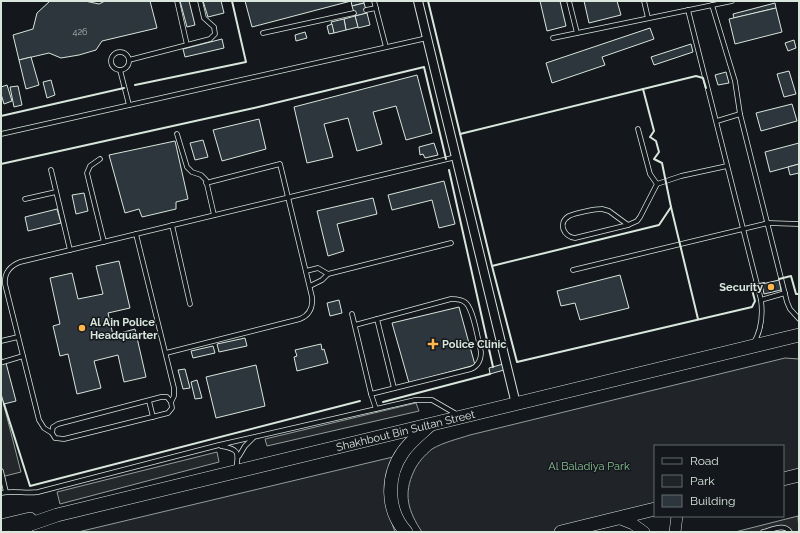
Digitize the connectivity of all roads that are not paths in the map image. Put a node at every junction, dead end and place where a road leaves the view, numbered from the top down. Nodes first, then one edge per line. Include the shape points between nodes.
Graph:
1 (177, 1) edge
2 (200, 1) edge
3 (374, 1) edge
4 (418, 1) edge
5 (569, 1) edge
6 (644, 1) edge
7 (732, 1) edge
8 (712, 5) junction
9 (376, 8) junction
10 (366, 10) dead end
11 (688, 10) junction
12 (354, 13) dead end
13 (648, 18) junction
14 (262, 33) dead end
15 (576, 33) junction
16 (427, 38) junction
17 (552, 38) dead end
18 (187, 45) junction
19 (386, 47) junction
20 (129, 60) junction
21 (120, 70) junction
22 (129, 105) junction
23 (740, 114) junction
24 (717, 121) junction
25 (638, 130) dead end
26 (1, 134) edge
27 (177, 134) dead end
28 (456, 157) junction
29 (100, 160) dead end
30 (728, 166) junction
31 (51, 170) dead end
32 (206, 183) junction
33 (657, 184) junction
34 (56, 192) junction
35 (288, 197) junction
36 (25, 199) dead end
37 (214, 215) junction
38 (768, 223) junction
39 (799, 224) edge
40 (172, 225) junction
41 (628, 225) junction
42 (743, 229) junction
43 (136, 234) junction
44 (104, 242) junction
45 (451, 243) dead end
46 (70, 250) junction
47 (306, 270) junction
48 (573, 270) dead end
49 (328, 274) junction
50 (310, 286) junction
51 (785, 294) junction
52 (760, 300) junction
53 (190, 304) dead end
54 (352, 314) dead end
55 (377, 319) junction
56 (799, 320) edge
57 (355, 325) junction
58 (799, 335) edge
59 (18, 337) junction
60 (1, 341) edge
61 (752, 346) junction
62 (166, 353) junction
63 (23, 356) junction
64 (3, 362) dead end
65 (394, 388) junction
66 (371, 394) junction
67 (149, 401) junction
68 (171, 402) junction
69 (516, 404) junction
70 (376, 409) junction
71 (153, 417) junction
72 (462, 417) junction
73 (430, 424) junction
74 (52, 433) junction
75 (253, 438) junction
76 (219, 445) junction
77 (239, 456) junction
78 (1, 471) edge
79 (236, 472) junction
80 (799, 475) edge
81 (784, 479) edge
82 (6, 492) junction
83 (1, 493) edge
84 (654, 509) edge
85 (57, 516) junction
86 (677, 517) edge
87 (618, 518) junction
88 (1, 526) edge
89 (591, 528) edge
90 (15, 532) edge
91 (406, 532) edge
92 (561, 532) edge
93 (644, 532) edge
94 (675, 532) edge
95 (762, 532) edge
96 (790, 532) edge

1 - 18 lane
2 - 18 lane via 204,18 214,27 215,34 210,39
3 - 9 lane
4 - 16 street
5 - 15 lane
6 - 13 lane
7 - 8 lane
8 - 11 lane
8 - 23 lane via 735,81
9 - 10 lane
9 - 19 lane
11 - 13 lane
11 - 24 lane
12 - 14 lane
13 - 15 lane
15 - 17 lane
16 - 19 lane
16 - 28 street
18 - 20 lane
19 - 22 lane
20 - 21 lane via 126,68
20 - 21 lane via 126,54 114,54 112,66
21 - 22 lane
22 - 26 lane
23 - 24 lane
23 - 38 lane
24 - 30 lane
25 - 33 lane via 650,174
27 - 32 lane via 187,167 201,175
28 - 35 lane
28 - 69 street
29 - 44 lane via 90,166 87,173
30 - 33 lane
30 - 42 lane
31 - 34 lane
32 - 35 lane via 280,164
32 - 37 lane
33 - 41 lane via 640,217
34 - 36 lane
34 - 46 lane
35 - 37 lane
35 - 47 lane
37 - 40 lane
38 - 39 lane
38 - 42 lane
38 - 51 lane
40 - 43 lane
40 - 53 lane
41 - 41 lane via 576,238 567,235 563,230 563,222 568,216 599,209 609,211
42 - 48 lane
42 - 52 lane
43 - 44 lane
43 - 62 lane
44 - 46 lane
45 - 49 lane
46 - 59 lane via 20,262 6,273 5,284
47 - 49 lane via 318,268
47 - 50 lane
49 - 50 lane
50 - 62 lane via 312,306 304,317
51 - 52 lane
51 - 56 lane via 790,309
52 - 61 lane via 762,321
54 - 57 lane
55 - 57 lane
55 - 65 lane
55 - 65 lane via 451,299 463,301 471,311 481,352 477,365 471,370
57 - 66 lane
58 - 61 main road, Shakhbout Bin Sultan Street
59 - 60 lane
59 - 63 lane
61 - 69 main road, Shakhbout Bin Sultan Street
62 - 68 lane via 174,388
63 - 64 lane
63 - 74 lane via 39,420 44,428
65 - 66 lane
66 - 70 lane
67 - 68 lane via 164,397
67 - 71 lane
67 - 74 lane via 58,424 53,427
68 - 71 lane via 168,413
69 - 72 main road, Shakhbout Bin Sultan Street
70 - 72 lane via 426,399 437,402
70 - 75 lane
71 - 74 lane via 64,439 55,438
72 - 73 main road, Shakhbout Bin Sultan Street
73 - 79 main road, Shakhbout Bin Sultan Street
73 - 91 main road via 404,451 393,471 391,502 398,521
75 - 76 lane
75 - 77 lane
76 - 77 lane via 233,448
76 - 82 lane via 38,492
77 - 79 lane
78 - 82 lane
79 - 85 main road, Shakhbout Bin Sultan Street
80 - 81 main road
82 - 83 lane
84 - 87 main road
85 - 88 main road via 28,519
85 - 90 main road, Shakhbout Bin Sultan Street via 30,524
86 - 94 main road
87 - 89 main road
87 - 93 main road
89 - 92 main road
95 - 96 lane via 784,527

